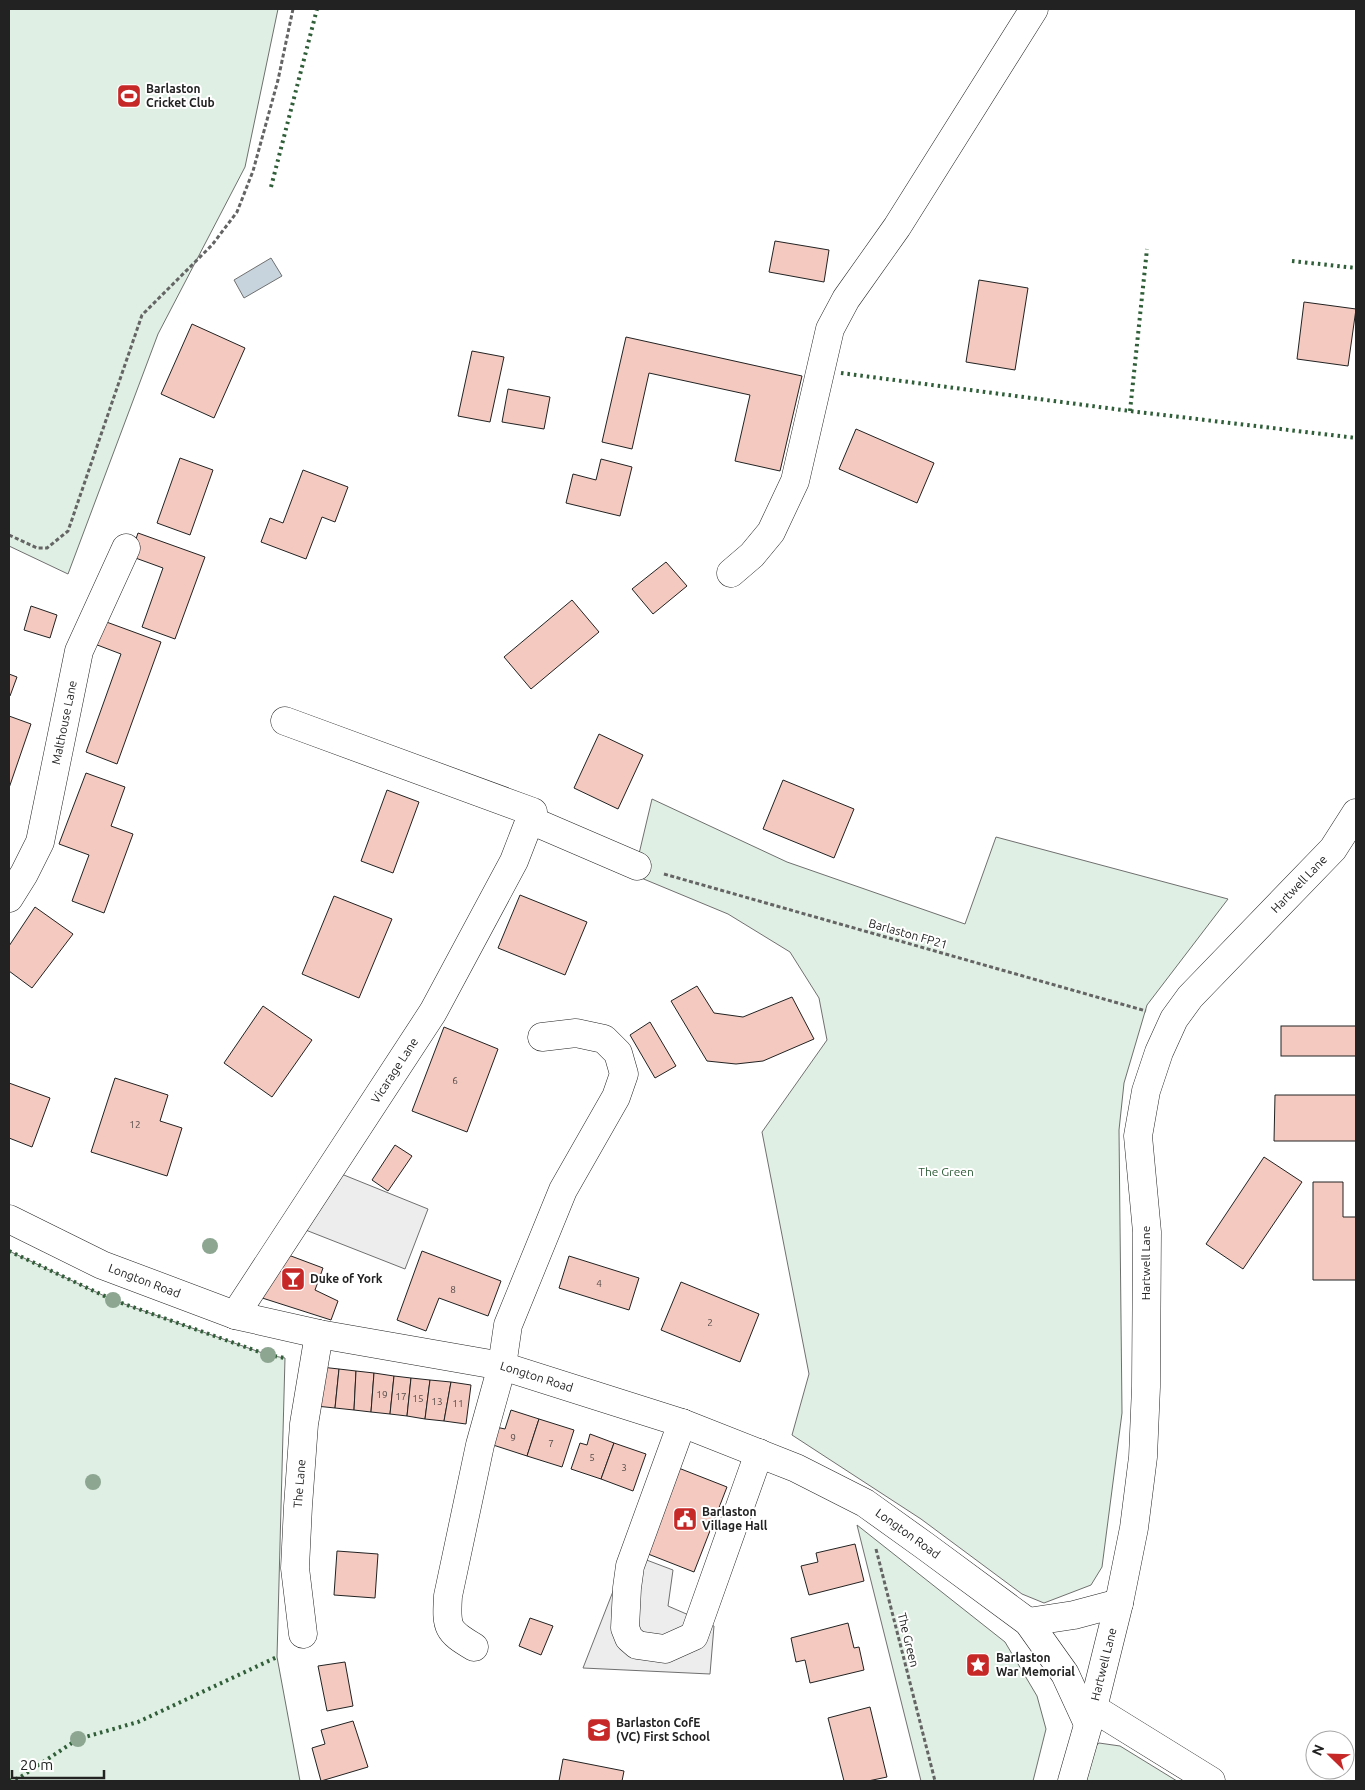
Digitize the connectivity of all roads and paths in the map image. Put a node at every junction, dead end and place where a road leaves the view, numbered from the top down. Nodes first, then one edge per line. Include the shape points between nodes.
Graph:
1 (293, 9) edge
2 (1034, 9) edge
3 (9, 535) edge
4 (126, 548) dead end
5 (731, 573) dead end
6 (285, 721) dead end
7 (1356, 813) edge
8 (532, 816) junction
9 (637, 866) joint
10 (9, 898) edge
11 (1174, 1019) junction
12 (542, 1037) dead end
13 (9, 1219) edge
14 (235, 1315) junction
15 (319, 1334) junction
16 (502, 1366) junction
17 (682, 1423) junction
18 (759, 1453) junction
19 (865, 1503) junction
20 (1119, 1603) junction
21 (1028, 1622) junction
22 (302, 1634) dead end
23 (474, 1647) dead end
24 (1090, 1716) junction
25 (934, 1781) edge
26 (1072, 1781) edge
27 (1211, 1781) edge

1 - 3 path via 276,89 253,171 237,212 212,245 142,315 68,531 48,548 37,548
2 - 5 street via 897,227 846,299 830,329 795,482 771,532
4 - 10 street, Malthouse Lane via 79,652 40,842
6 - 8 street
7 - 11 street, Hartwell Lane via 1333,849 1190,997
8 - 9 street
8 - 14 street, Vicarage Lane via 514,861 433,1012
9 - 11 path, Barlaston FP21
11 - 20 street, Hartwell Lane via 1146,1092 1138,1136 1147,1232 1146,1387 1134,1528
12 - 16 street via 576,1033 604,1038 618,1053 624,1074 616,1097 563,1190 508,1325
13 - 14 street, Longton Road via 102,1265
14 - 15 street, Longton Road
15 - 16 street, Longton Road
15 - 22 street, The Lane via 304,1424 298,1506 296,1568
16 - 17 street, Longton Road
16 - 23 street via 480,1445 448,1596 446,1618 454,1636
17 - 18 street, Longton Road
17 - 18 street via 630,1566 625,1628 637,1645 665,1649 694,1636
18 - 19 street, Longton Road
19 - 21 street, Longton Road
19 - 25 path, The Green
20 - 21 street via 1074,1615
20 - 24 street, Hartwell Lane
21 - 24 street, Longton Road
24 - 26 street, Hartwell Lane
24 - 27 street

